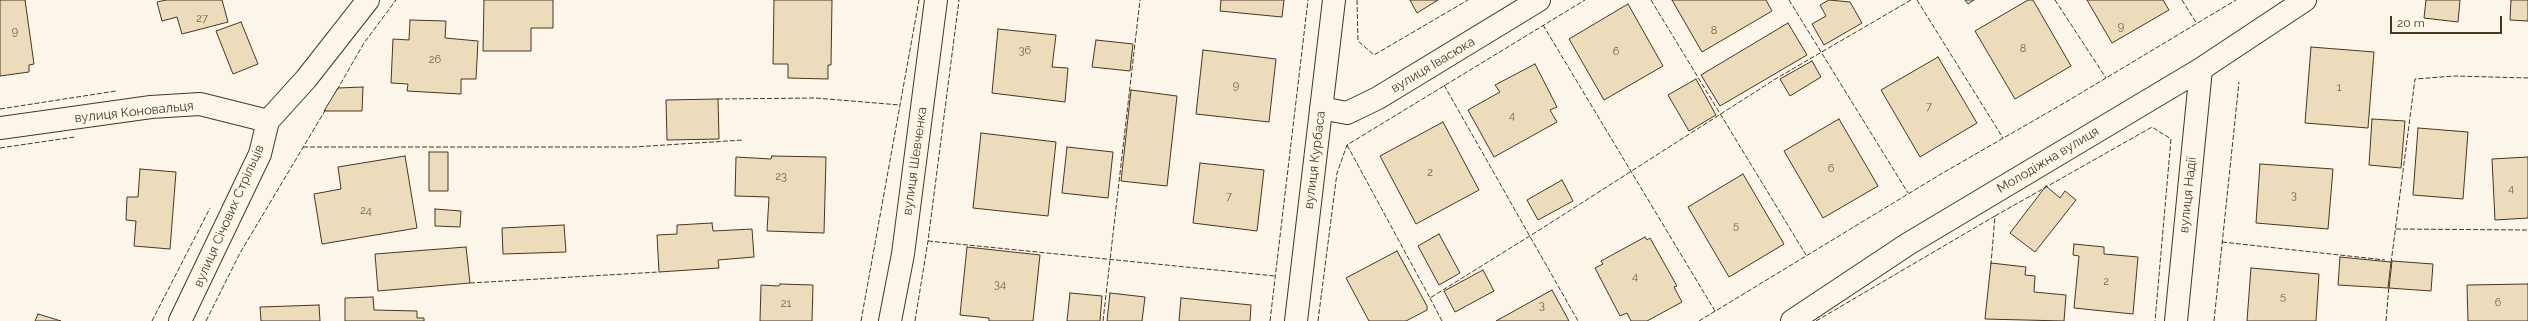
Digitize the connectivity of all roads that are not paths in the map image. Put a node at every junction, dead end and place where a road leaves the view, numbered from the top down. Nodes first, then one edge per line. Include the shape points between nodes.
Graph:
1 (368, 0) edge
2 (936, 0) edge
3 (1334, 0) edge
4 (1539, 0) edge
5 (2305, 0) edge
6 (2201, 69) junction
7 (1321, 108) junction
8 (268, 121) junction
9 (0, 128) edge
10 (180, 321) edge
11 (890, 321) edge
12 (1296, 321) edge
13 (1792, 321) edge
14 (2176, 321) edge

1 - 8 street, вулиця Січових Стрільців via 306,79
2 - 11 street, вулиця Шевченка via 903,254
3 - 7 street, вулиця Курбаса
4 - 7 street, вулиця Івасюка via 1378,98 1347,113
5 - 6 street, Молодіжна вулиця
6 - 13 street, Молодіжна вулиця via 1908,244
6 - 14 street, вулиця Надії
7 - 12 street, вулиця Курбаса
8 - 9 street, вулиця Коновальця via 200,104 151,107
8 - 10 street, вулиця Січових Стрільців via 260,154

